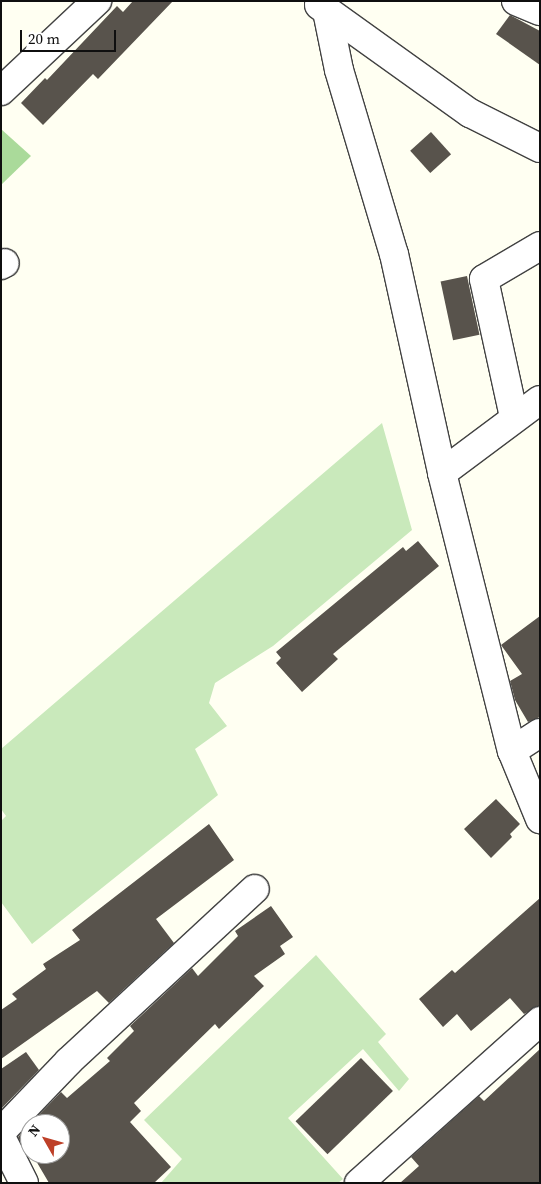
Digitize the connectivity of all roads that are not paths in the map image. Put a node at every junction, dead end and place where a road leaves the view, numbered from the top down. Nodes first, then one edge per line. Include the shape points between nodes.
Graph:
1 (97, 1) edge
2 (516, 1) edge
3 (321, 6) edge
4 (540, 12) edge
5 (1, 90) edge
6 (540, 148) edge
7 (540, 246) edge
8 (540, 400) edge
9 (514, 418) junction
10 (442, 473) junction
11 (540, 733) edge
12 (512, 751) junction
13 (540, 819) edge
14 (254, 890) dead end
15 (540, 1021) edge
16 (1, 1132) edge
17 (1, 1137) edge
18 (24, 1183) edge
19 (358, 1183) edge

1 - 5 street
2 - 4 street
3 - 6 street via 470,113
3 - 10 street via 394,254
7 - 9 street via 484,279
8 - 9 street
9 - 10 street
10 - 12 street
11 - 12 street
12 - 13 street
14 - 16 street via 69,1061
15 - 19 street
17 - 18 street

